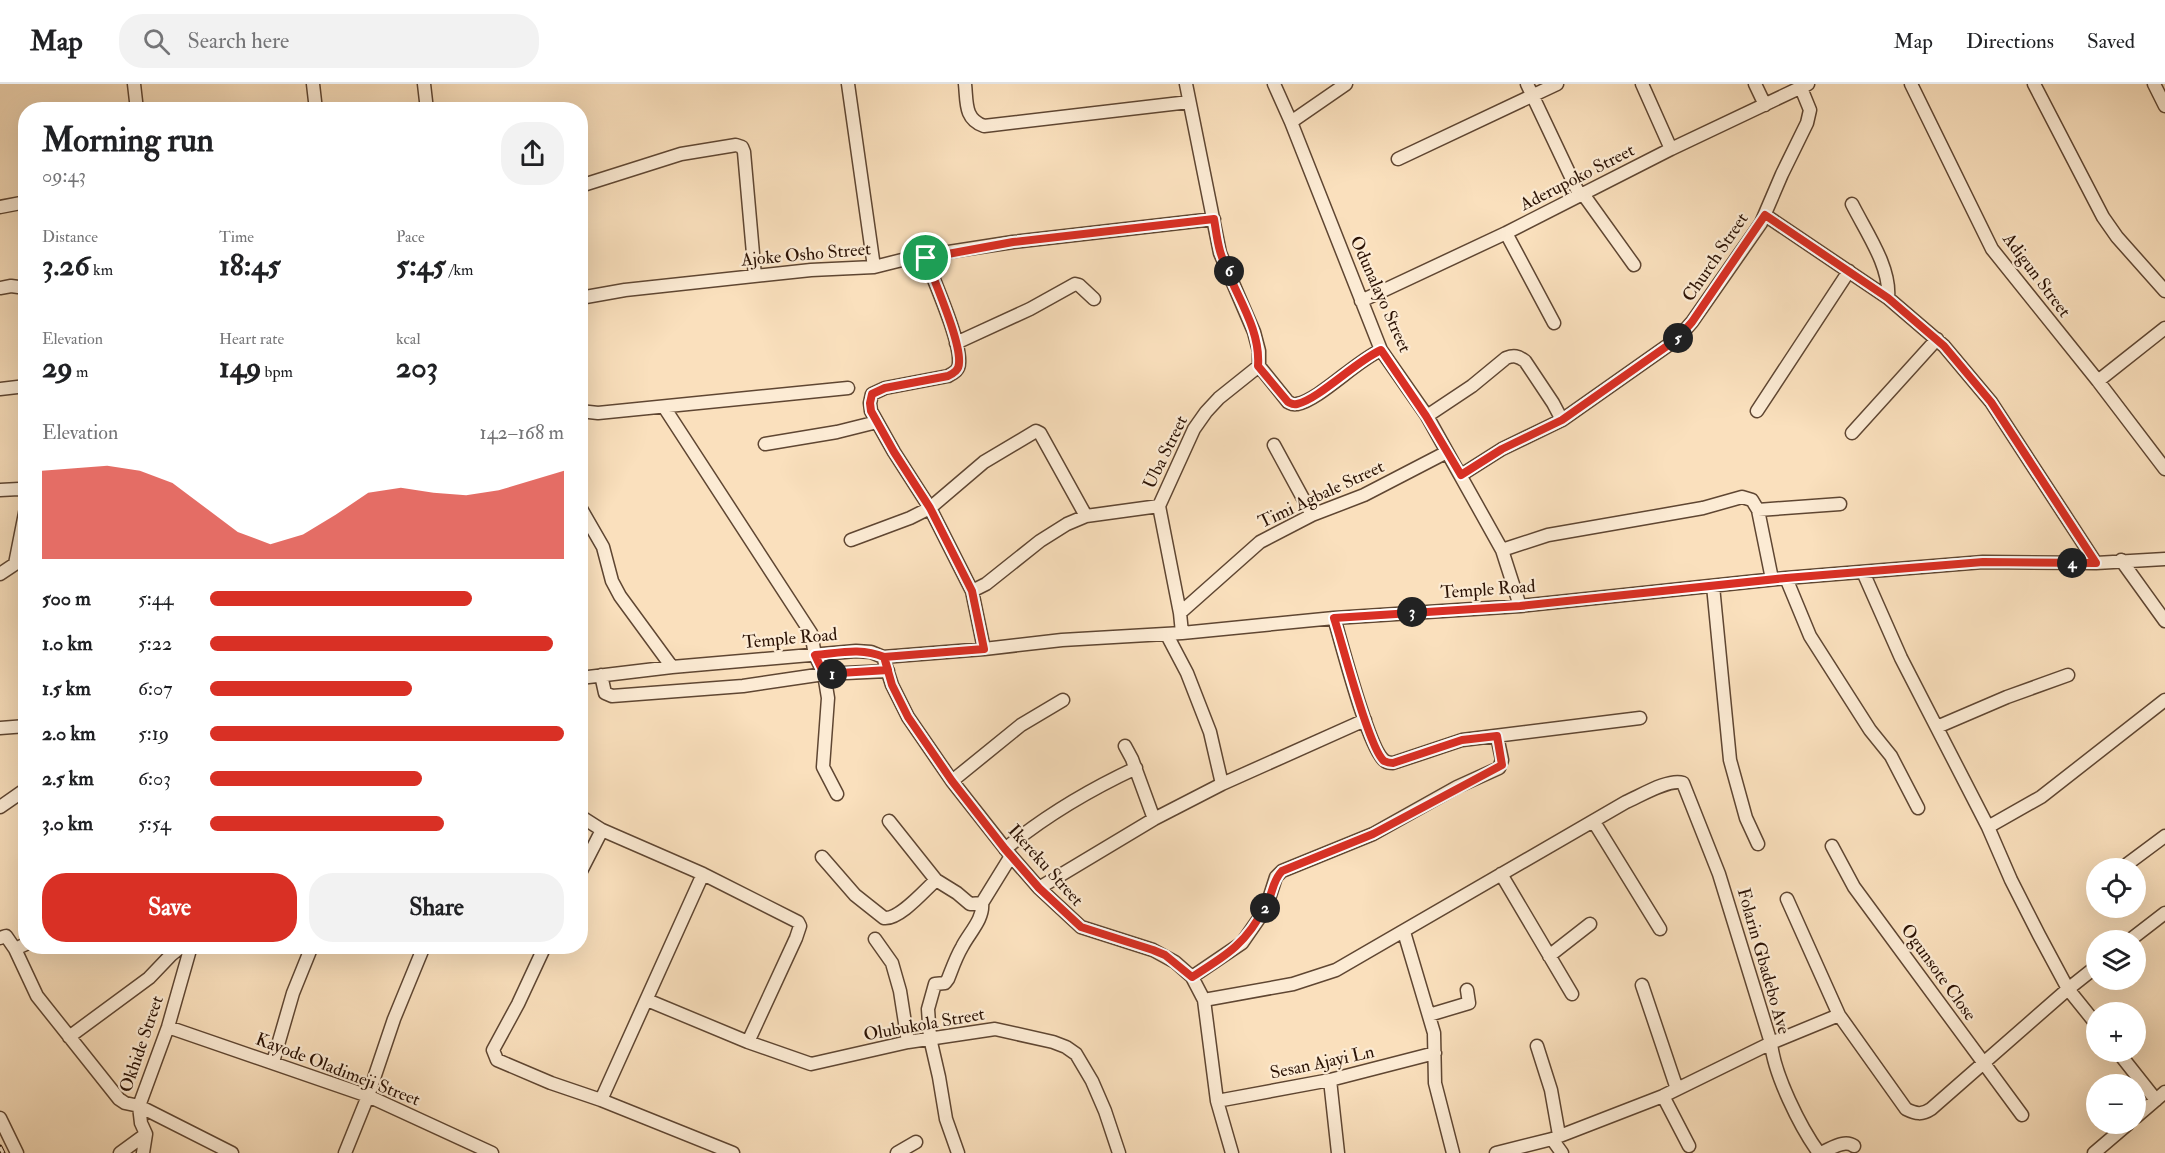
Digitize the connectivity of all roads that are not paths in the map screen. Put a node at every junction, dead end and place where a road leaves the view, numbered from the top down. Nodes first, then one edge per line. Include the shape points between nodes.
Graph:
1 (134, 84) edge
2 (313, 84) edge
3 (424, 84) edge
4 (848, 84) edge
5 (965, 84) edge
6 (1186, 84) edge
7 (1274, 84) edge
8 (1346, 84) edge
9 (1557, 84) edge
10 (1642, 84) edge
11 (1755, 84) edge
12 (1911, 84) edge
13 (2034, 84) edge
14 (2154, 84) edge
15 (1805, 86) edge
16 (1529, 90) edge
17 (136, 102) edge
18 (315, 102) edge
19 (426, 102) edge
20 (1189, 102) junction
21 (1765, 105) junction
22 (2165, 106) edge
23 (1291, 122) junction
24 (1671, 149) junction
25 (1398, 159) dead end
26 (588, 183) edge
27 (1581, 195) junction
28 (18, 204) edge
29 (1852, 204) dead end
30 (0, 207) edge
31 (1765, 215) junction
32 (1214, 219) junction
33 (1506, 233) junction
34 (926, 258) junction
35 (1634, 265) dead end
36 (874, 267) junction
37 (1849, 271) junction
38 (755, 276) junction
39 (18, 287) edge
40 (0, 288) edge
41 (2165, 291) edge
42 (588, 297) edge
43 (1888, 298) junction
44 (1094, 299) dead end
45 (1361, 302) junction
46 (1554, 322) dead end
47 (2163, 334) edge
48 (1937, 339) junction
49 (956, 343) junction
50 (1381, 350) junction
51 (1258, 366) junction
52 (2098, 381) junction
53 (18, 387) edge
54 (848, 388) dead end
55 (0, 389) edge
56 (664, 407) junction
57 (1757, 411) dead end
58 (588, 412) edge
59 (1426, 416) junction
60 (1562, 420) junction
61 (877, 422) junction
62 (1852, 433) dead end
63 (765, 444) dead end
64 (1274, 445) dead end
65 (1447, 452) junction
66 (2165, 469) edge
67 (1461, 475) junction
68 (18, 489) edge
69 (0, 490) edge
70 (1840, 504) dead end
71 (1159, 506) junction
72 (930, 508) junction
73 (1758, 510) junction
74 (1312, 515) junction
75 (1086, 516) junction
76 (588, 521) edge
77 (851, 540) dead end
78 (1503, 550) junction
79 (2165, 559) edge
80 (2121, 560) junction
81 (2096, 563) junction
82 (18, 564) edge
83 (1863, 572) junction
84 (0, 574) edge
85 (1786, 578) junction
86 (1772, 579) junction
87 (1713, 586) junction
88 (972, 591) junction
89 (1520, 606) junction
90 (1180, 613) junction
91 (1334, 618) junction
92 (2165, 621) edge
93 (1182, 633) junction
94 (1167, 635) junction
95 (984, 649) junction
96 (815, 655) junction
97 (884, 657) junction
98 (672, 666) junction
99 (888, 670) junction
100 (824, 674) junction
101 (601, 675) junction
102 (2068, 675) dead end
103 (588, 677) edge
104 (1063, 700) dead end
105 (2165, 700) edge
106 (1640, 718) dead end
107 (1365, 720) junction
108 (18, 727) edge
109 (1937, 727) junction
110 (0, 728) edge
111 (1497, 736) junction
112 (1125, 746) dead end
113 (1136, 768) junction
114 (952, 781) junction
115 (1222, 784) junction
116 (837, 794) dead end
117 (18, 795) edge
118 (0, 807) edge
119 (1918, 808) dead end
120 (1154, 819) junction
121 (588, 821) edge
122 (889, 821) dead end
123 (1594, 822) junction
124 (1988, 827) junction
125 (602, 830) junction
126 (2165, 836) edge
127 (1758, 844) dead end
128 (1832, 846) dead end
129 (1008, 853) junction
130 (588, 857) edge
131 (822, 857) dead end
132 (2135, 858) edge
133 (703, 874) junction
134 (1501, 874) junction
135 (936, 880) junction
136 (1039, 888) junction
137 (1787, 899) dead end
138 (982, 903) junction
139 (2165, 913) edge
140 (1590, 924) dead end
141 (1660, 929) dead end
142 (2143, 930) edge
143 (1404, 932) junction
144 (2, 933) edge
145 (875, 939) dead end
146 (18, 945) edge
147 (22, 954) edge
148 (172, 954) edge
149 (189, 954) edge
150 (309, 954) edge
151 (421, 954) edge
152 (541, 954) edge
153 (1550, 956) junction
154 (2086, 974) edge
155 (1192, 977) junction
156 (1642, 985) dead end
157 (2068, 988) junction
158 (1467, 990) dead end
159 (1572, 994) dead end
160 (647, 1000) junction
161 (1204, 1000) junction
162 (2086, 1011) edge
163 (1429, 1015) junction
164 (1839, 1015) junction
165 (168, 1027) junction
166 (69, 1037) junction
167 (920, 1040) junction
168 (748, 1042) junction
169 (1771, 1044) junction
170 (1537, 1046) dead end
171 (1435, 1053) junction
172 (273, 1062) junction
173 (2128, 1062) edge
174 (1983, 1064) junction
175 (1330, 1080) junction
176 (1677, 1089) junction
177 (368, 1096) junction
178 (1663, 1096) junction
179 (2160, 1096) edge
180 (601, 1100) junction
181 (1217, 1101) junction
182 (139, 1106) junction
183 (2146, 1108) edge
184 (2022, 1115) dead end
185 (0, 1118) edge
186 (146, 1134) junction
187 (2116, 1134) edge
188 (1555, 1137) junction
189 (916, 1142) dead end
190 (1689, 1146) dead end
191 (1854, 1146) dead end
192 (17, 1153) edge
193 (120, 1153) edge
194 (143, 1153) edge
195 (232, 1153) edge
196 (345, 1153) edge
197 (492, 1153) edge
198 (733, 1153) edge
199 (897, 1153) edge
200 (958, 1153) edge
201 (1119, 1153) edge
202 (1232, 1153) edge
203 (1338, 1153) edge
204 (1453, 1153) edge
205 (1496, 1153) edge
206 (1562, 1153) edge
207 (1820, 1153) edge
208 (2094, 1153) edge

1 - 17 street
2 - 18 street
3 - 19 street
4 - 36 street
5 - 20 street via 969,116 984,126
6 - 20 street
7 - 23 street, Odunalayo Street
8 - 23 street
9 - 16 street
10 - 24 street
11 - 21 street
12 - 52 street, Adigun Street via 1992,249
13 - 41 street via 2103,217
14 - 22 street
15 - 21 street, Aderupoko Street
15 - 31 street, Church Street via 1810,110 1807,123
16 - 25 street
16 - 27 street
20 - 32 street
21 - 24 street, Aderupoko Street
23 - 45 street, Odunalayo Street
24 - 27 street, Aderupoko Street
26 - 38 street via 681,154 742,147
27 - 33 street, Aderupoko Street
27 - 35 street
28 - 30 street
29 - 43 street via 1886,272
31 - 37 street
31 - 60 street, Church Street via 1677,339
32 - 34 street, Ajoke Osho Street via 1013,242
32 - 51 street via 1220,253 1260,351
33 - 45 street, Aderupoko Street
33 - 46 street
34 - 36 street, Ajoke Osho Street
34 - 49 street
36 - 38 street, Ajoke Osho Street
37 - 43 street
37 - 57 street
38 - 42 street, Ajoke Osho Street
39 - 40 street
43 - 48 street
44 - 49 street via 1075,284
45 - 50 street, Odunalayo Street
47 - 52 street
48 - 62 street
48 - 81 street via 1991,402
49 - 61 street via 960,364 955,372 872,394 871,411
50 - 51 street via 1299,404 1288,402
50 - 59 street, Odunalayo Street
51 - 71 street, Uba Street via 1206,412 1194,429
52 - 66 street, Adigun Street
53 - 55 street
54 - 56 street
56 - 58 street
56 - 96 street via 811,633
59 - 60 street via 1506,358 1519,356
59 - 65 street, Odunalayo Street
60 - 67 street, Church Street via 1502,449
61 - 63 street
61 - 72 street
64 - 74 street
65 - 67 street, Odunalayo Street
65 - 74 street, Timi Agbale Street via 1364,495
67 - 78 street, Odunalayo Street
68 - 69 street
70 - 73 street
71 - 75 street
71 - 90 street, Uba Street
72 - 75 street via 984,462 1036,430
72 - 77 street
72 - 88 street
73 - 78 street via 1752,500 1742,497 1703,508 1548,535
73 - 86 street
74 - 90 street, Timi Agbale Street via 1260,542
75 - 88 street via 1040,541
76 - 98 street via 603,547 620,596
78 - 89 street, Odunalayo Street
79 - 80 street, Temple Road
80 - 81 street, Temple Road
80 - 92 street
81 - 83 street, Temple Road via 1983,562
82 - 84 street
83 - 85 street, Temple Road
83 - 109 street
85 - 86 street, Temple Road
85 - 119 street via 1810,636 1891,756
86 - 87 street, Temple Road
87 - 89 street, Temple Road
87 - 127 street via 1730,760 1746,818
88 - 95 street
89 - 91 street, Temple Road
90 - 93 street
91 - 93 street, Temple Road
91 - 107 street
93 - 94 street, Temple Road
94 - 95 street, Temple Road via 1062,640
94 - 115 street via 1210,732
95 - 97 street, Temple Road
96 - 97 street, Temple Road via 856,651
96 - 98 street, Temple Road
96 - 100 street
97 - 99 street, Ikereku Street
98 - 101 street, Temple Road
99 - 100 street
99 - 114 street, Ikereku Street via 908,717
100 - 101 street via 743,686 612,696 605,693
100 - 116 street via 828,698 824,767
101 - 103 street, Temple Road
102 - 109 street
104 - 114 street via 1021,725
105 - 124 street via 2042,797
106 - 111 street
107 - 111 street via 1386,763 1462,740
107 - 115 street
108 - 110 street
109 - 124 street
111 - 155 street via 1502,760 1499,768 1373,834 1282,871 1264,910 1242,943
112 - 113 street
113 - 120 street
113 - 129 street via 1077,798 1031,828
114 - 129 street, Ikereku Street
115 - 120 street
117 - 118 street
120 - 136 street
121 - 125 street
122 - 135 street
123 - 134 street
123 - 141 street
123 - 169 street, Folarin Gbadebo Ave via 1669,783 1683,783 1719,874
124 - 157 street
125 - 130 street
125 - 133 street
126 - 132 street
128 - 174 street, Ogunsote Close via 1854,887
129 - 136 street, Ikereku Street
129 - 138 street
131 - 135 street via 855,895 884,918 895,917
133 - 160 street
133 - 168 street via 800,926
134 - 143 street
134 - 153 street
135 - 138 street via 970,904
136 - 155 street, Ikereku Street via 1081,927 1165,955
137 - 164 street
138 - 167 street via 948,979 935,984
139 - 142 street
140 - 153 street
143 - 161 street via 1336,970 1293,984
143 - 163 street
144 - 146 street
145 - 167 street via 891,963
147 - 166 street via 37,996
148 - 166 street via 149,978
149 - 165 street, Okhide Street
150 - 172 street
151 - 177 street
152 - 180 street via 493,1050 494,1055 497,1060 551,1083
153 - 159 street
154 - 157 street
155 - 161 street, Ikereku Street
156 - 176 street
157 - 162 street
157 - 174 street
158 - 163 street via 1469,1003
160 - 168 street
160 - 180 street
161 - 181 street, Ikereku Street
163 - 171 street
164 - 169 street
164 - 174 street via 1906,1109 1914,1113 1931,1109
165 - 172 street, Kayode Oladimeji Street
165 - 182 street, Okhide Street
166 - 182 street via 119,1099
167 - 168 street, Olubukola Street via 811,1064
167 - 200 street via 939,1077 946,1119
167 - 201 street, Olubukola Street via 995,1029 1066,1047 1076,1054 1092,1081
169 - 176 street
169 - 207 street, Folarin Gbadebo Ave via 1772,1058 1802,1126
170 - 188 street via 1551,1090
171 - 175 street, Sesan Ajayi Ln
171 - 204 street via 1435,1083
172 - 177 street, Kayode Oladimeji Street
173 - 179 street
174 - 184 street, Ogunsote Close
175 - 181 street, Sesan Ajayi Ln
175 - 203 street
176 - 178 street
177 - 196 street
177 - 197 street, Kayode Oladimeji Street
178 - 188 street
178 - 190 street
179 - 183 street
180 - 198 street
181 - 202 street, Ikereku Street
182 - 186 street, Okhide Street
182 - 195 street
185 - 192 street
186 - 193 street
186 - 194 street, Okhide Street
187 - 208 street
188 - 205 street
188 - 206 street
189 - 199 street
191 - 207 street via 1844,1143

